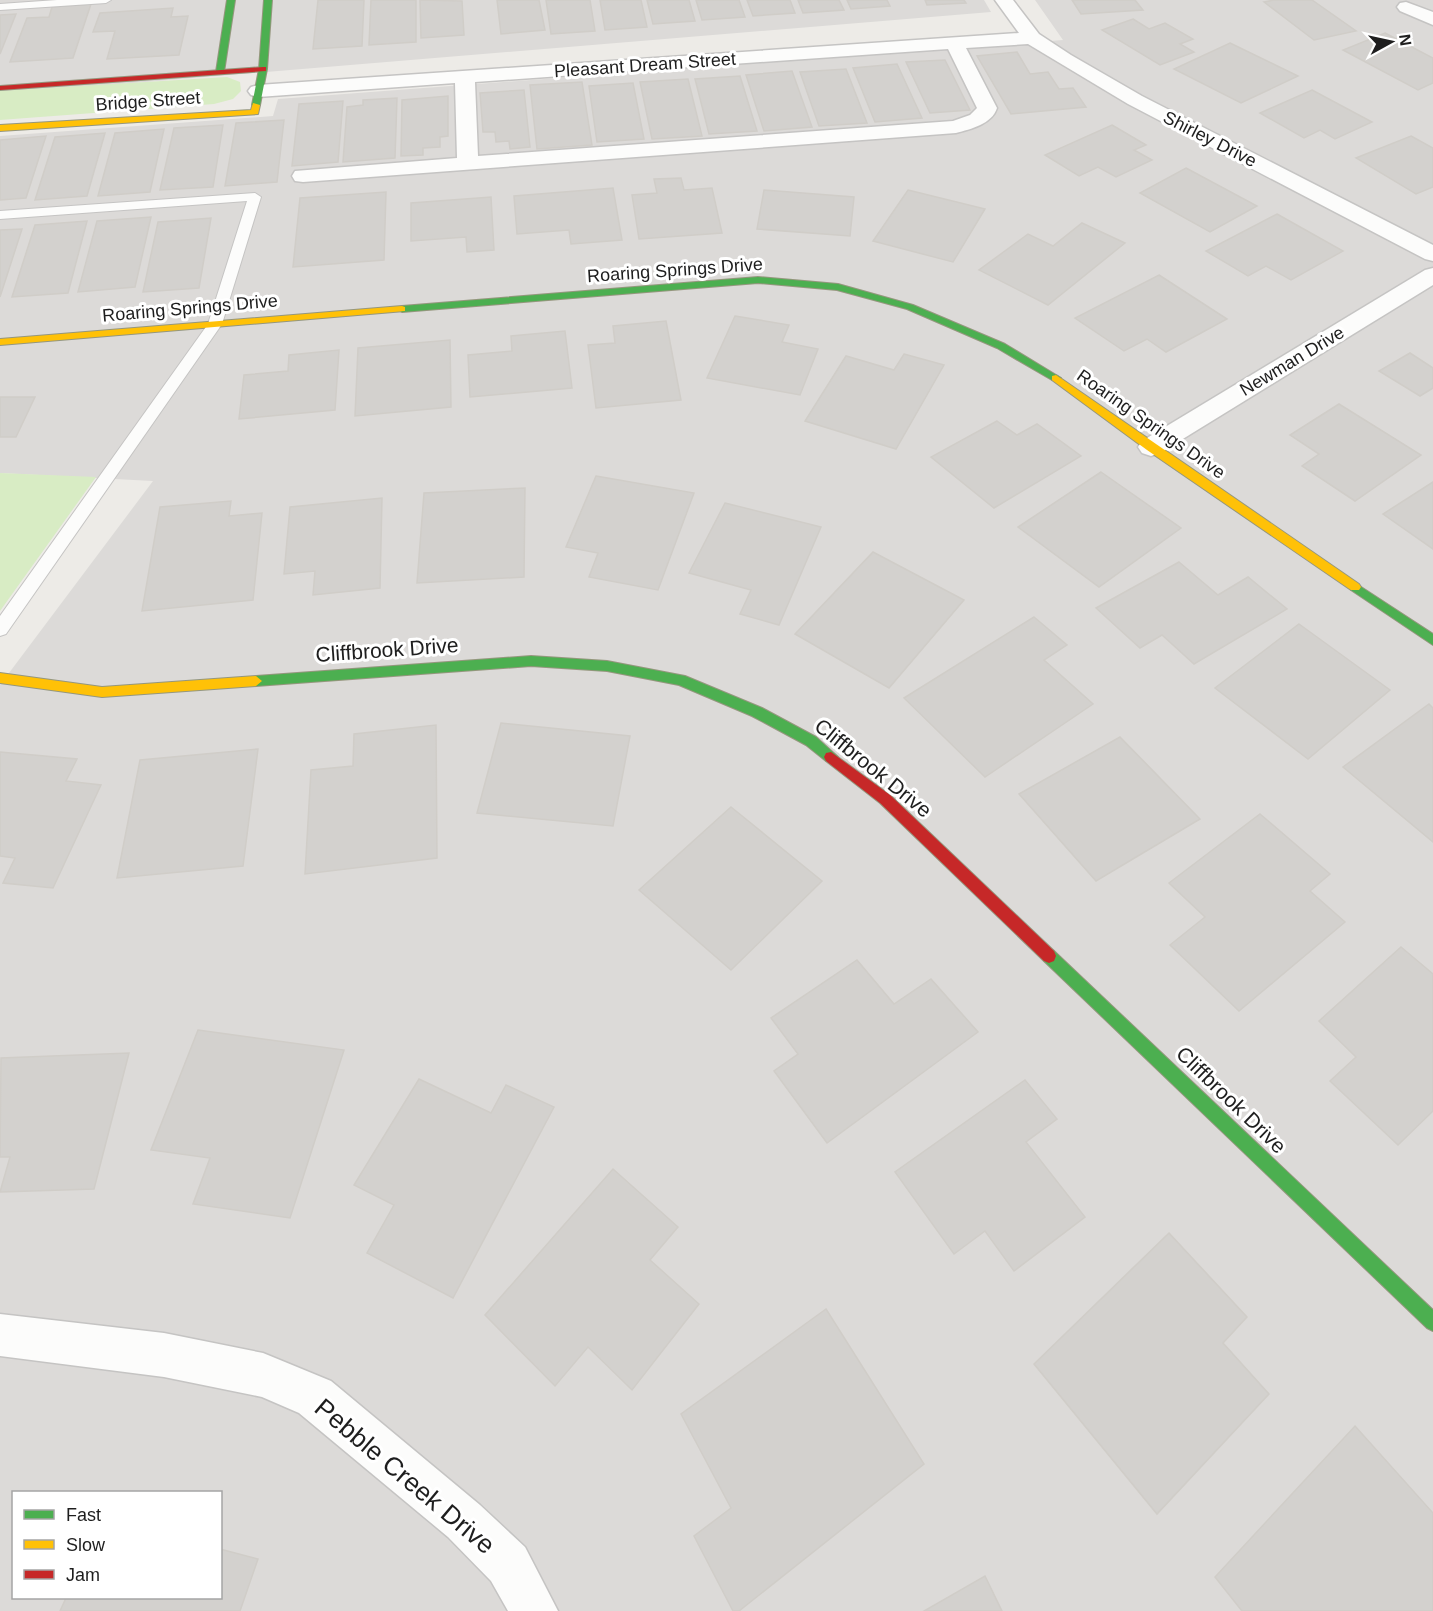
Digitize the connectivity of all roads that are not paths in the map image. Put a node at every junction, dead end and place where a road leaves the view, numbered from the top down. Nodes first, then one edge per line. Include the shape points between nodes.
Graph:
1 (106, 0) edge
2 (231, 0) edge
3 (268, 0) edge
4 (0, 7) edge
5 (1406, 7) dead end
6 (1009, 8) edge
7 (992, 17) dead end
8 (1433, 19) edge
9 (1032, 38) junction
10 (954, 43) junction
11 (285, 67) dead end
12 (263, 69) junction
13 (220, 72) junction
14 (465, 77) junction
15 (0, 88) edge
16 (258, 91) junction
17 (0, 128) edge
18 (468, 163) junction
19 (303, 177) dead end
20 (0, 214) edge
21 (1433, 254) edge
22 (1433, 274) edge
23 (214, 324) junction
24 (0, 342) edge
25 (1151, 447) junction
26 (0, 629) edge
27 (1433, 640) edge
28 (0, 678) edge
29 (1433, 1322) edge
30 (0, 1335) edge
31 (534, 1611) edge

1 - 4 lane
2 - 13 street, Bridge Street
3 - 12 street, Bridge Street
5 - 8 street
6 - 7 street
6 - 9 street, Shirley Drive
9 - 10 street, Pleasant Dream Street
9 - 21 street, Shirley Drive via 1135,100
10 - 14 street, Pleasant Dream Street
10 - 18 street via 987,108 977,119 956,127
11 - 12 street
12 - 13 street, Bridge Street
12 - 16 street, Bridge Street
13 - 15 street, Bridge Street
14 - 16 street, Pleasant Dream Street
14 - 18 street
16 - 17 street, Bridge Street via 255,112
18 - 19 street
20 - 23 lane via 255,197
22 - 25 street, Newman Drive
23 - 24 street, Roaring Springs Drive
23 - 25 street, Roaring Springs Drive via 758,280 838,287 910,307 1001,346 1054,378
23 - 26 lane
25 - 27 street, Roaring Springs Drive
28 - 29 street, Cliffbrook Drive via 102,692 531,661 607,666 681,680 757,712 811,741 885,799
30 - 31 street, Pebble Creek Drive via 164,1355 263,1375 315,1397 464,1521 508,1564

